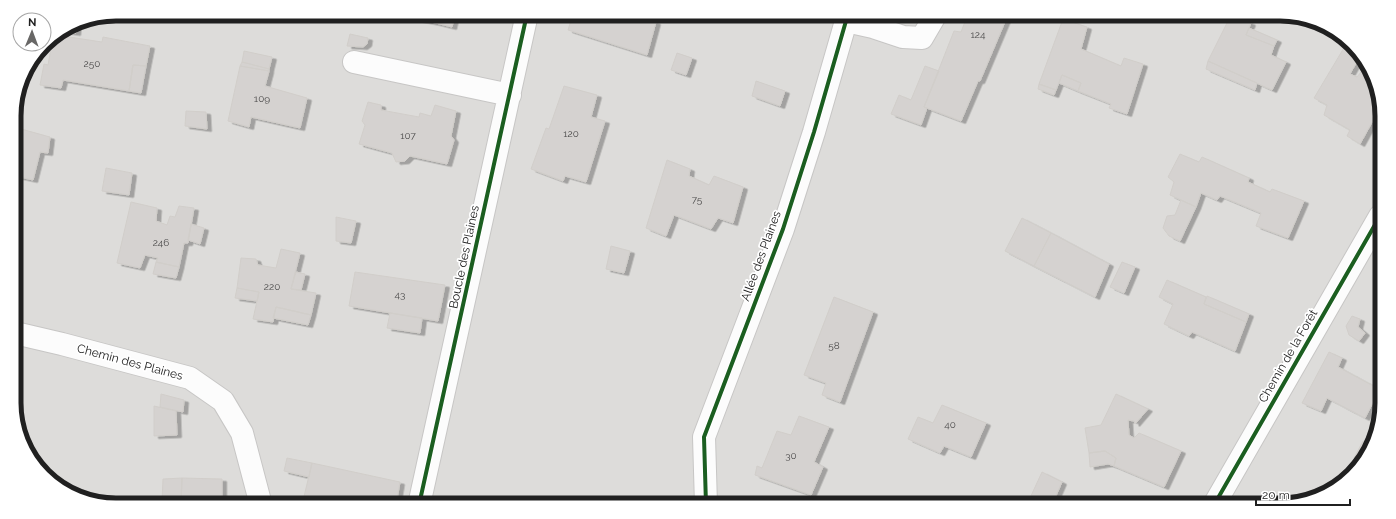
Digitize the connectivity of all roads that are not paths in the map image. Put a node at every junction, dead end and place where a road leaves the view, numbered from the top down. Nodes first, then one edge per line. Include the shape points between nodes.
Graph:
1 (526, 21) edge
2 (846, 21) edge
3 (857, 21) edge
4 (932, 21) edge
5 (354, 62) dead end
6 (510, 95) junction
7 (1375, 225) edge
8 (21, 334) edge
9 (259, 498) edge
10 (421, 498) edge
11 (706, 498) edge
12 (1218, 498) edge

1 - 6 street, Boucle des Plaines
2 - 11 street, Allée des Plaines via 783,229 704,437
3 - 4 street via 903,37 922,38
5 - 6 street
6 - 10 street, Boucle des Plaines
7 - 12 street, Chemin de la Forêt
8 - 9 street, Chemin des Plaines via 190,378 223,401 242,433

